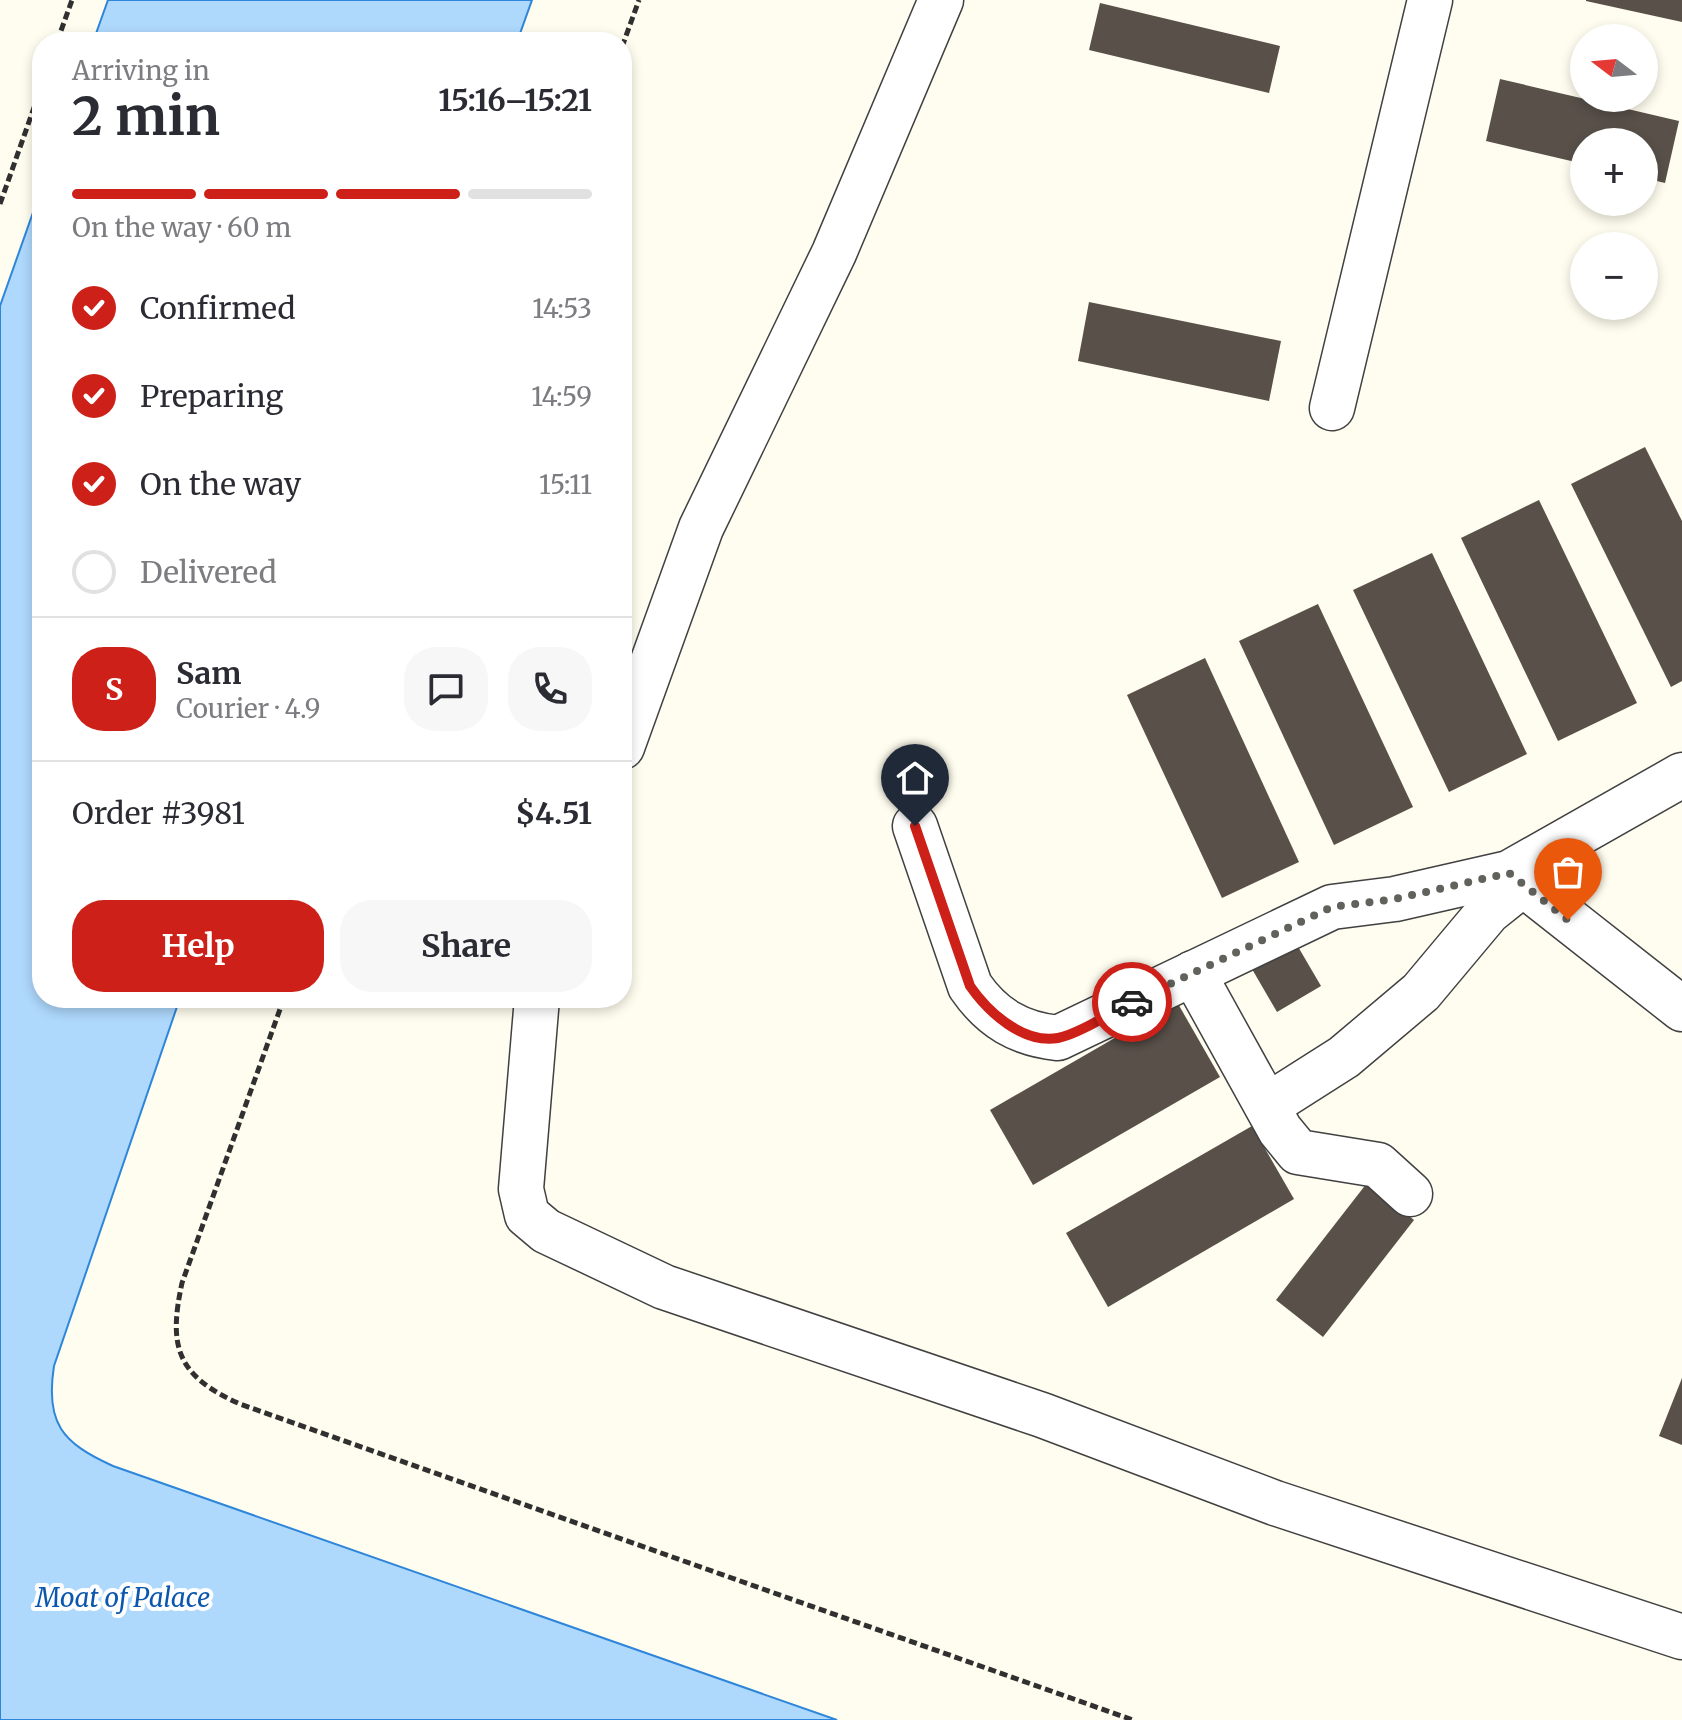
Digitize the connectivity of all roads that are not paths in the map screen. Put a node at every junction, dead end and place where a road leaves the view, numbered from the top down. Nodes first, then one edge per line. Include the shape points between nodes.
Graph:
1 (941, 0) edge
2 (1430, 0) edge
3 (1332, 408) dead end
4 (632, 719) edge
5 (1682, 775) edge
6 (915, 826) dead end
7 (1516, 878) junction
8 (1193, 973) junction
9 (536, 1008) edge
10 (1682, 1009) edge
11 (1267, 1106) junction
12 (1410, 1194) dead end
13 (1682, 1637) edge

1 - 4 lane via 822,279 701,528
2 - 3 lane
5 - 7 lane
6 - 8 lane via 970,986 1003,1021 1032,1035 1058,1038
7 - 8 lane via 1332,907
7 - 10 lane
7 - 11 lane via 1421,992 1344,1057
8 - 11 lane
9 - 13 lane via 521,1189 527,1215 559,1239 664,1287 1042,1415 1275,1503
11 - 12 lane via 1298,1152 1378,1165

